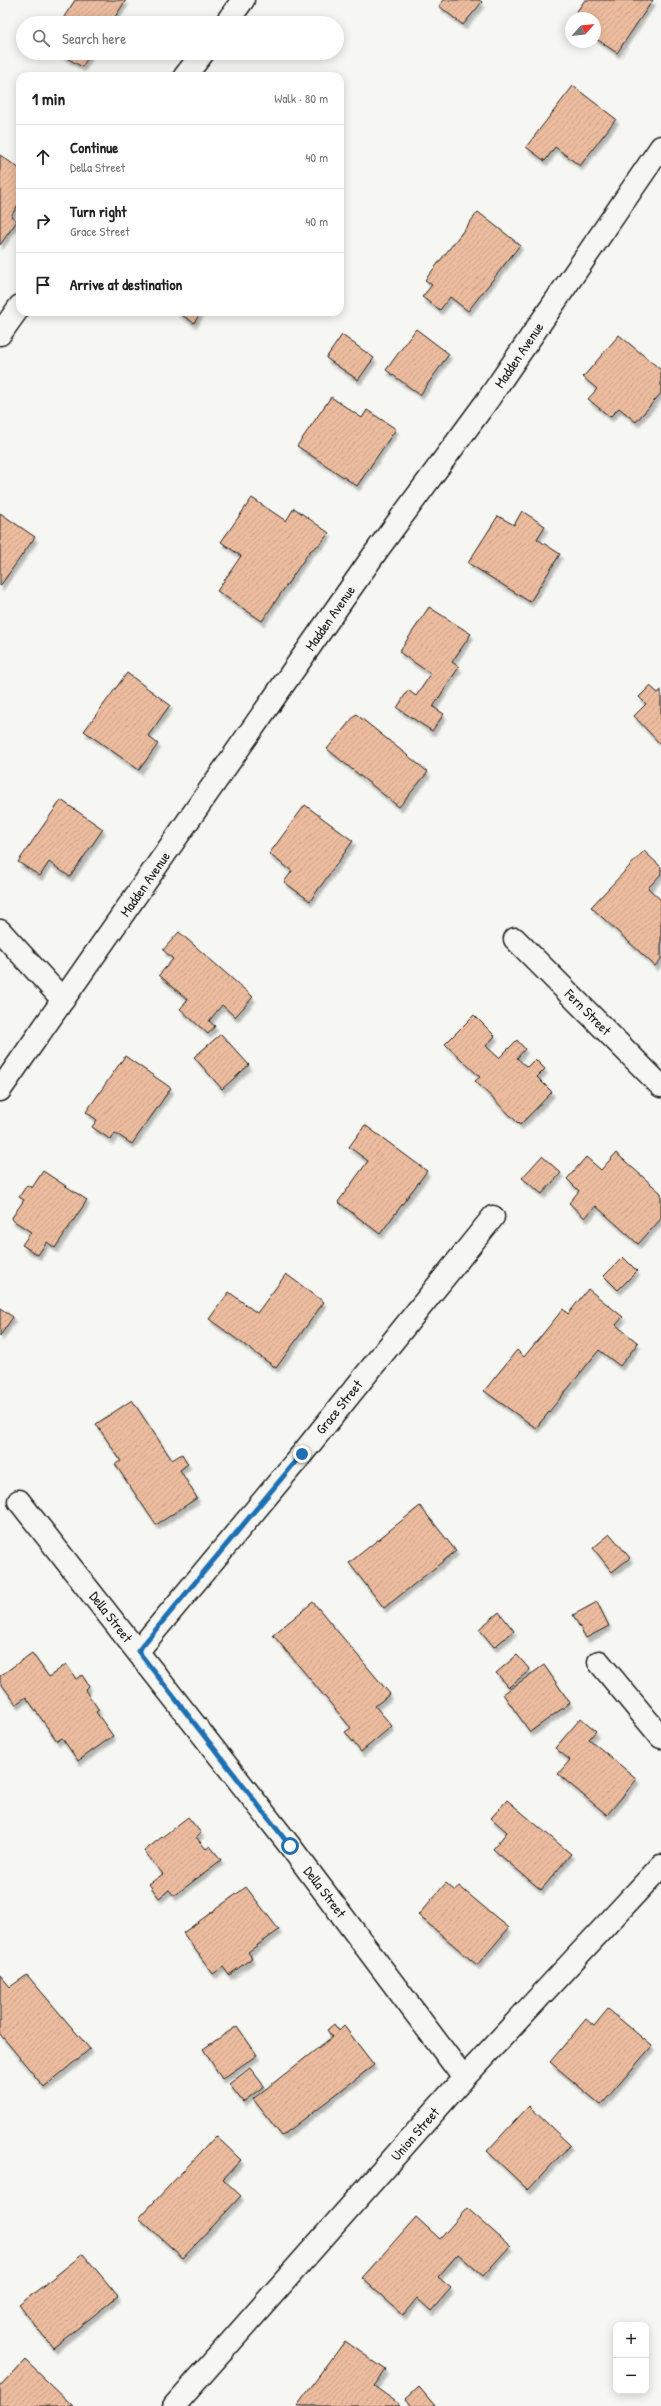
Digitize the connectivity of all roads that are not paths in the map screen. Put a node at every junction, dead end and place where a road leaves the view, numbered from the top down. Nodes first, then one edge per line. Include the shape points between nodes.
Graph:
1 (243, 0) edge
2 (231, 16) edge
3 (198, 60) edge
4 (188, 72) edge
5 (661, 147) edge
6 (16, 312) edge
7 (0, 334) edge
8 (0, 931) edge
9 (515, 939) dead end
10 (63, 1000) junction
11 (661, 1086) edge
12 (0, 1090) edge
13 (493, 1217) dead end
14 (19, 1501) dead end
15 (138, 1651) junction
16 (598, 1662) dead end
17 (661, 1736) edge
18 (661, 1866) edge
19 (464, 2078) junction
20 (174, 2406) edge

1 - 2 street
3 - 4 street
5 - 10 street, Madden Avenue via 487,401 378,549
6 - 7 street
8 - 10 street
9 - 11 street, Fern Street
10 - 12 street, Madden Avenue
13 - 15 street, Grace Street via 297,1460
14 - 15 street, Della Street
15 - 19 street, Della Street via 290,1846
16 - 17 street
18 - 19 street, Union Street
19 - 20 street, Union Street

